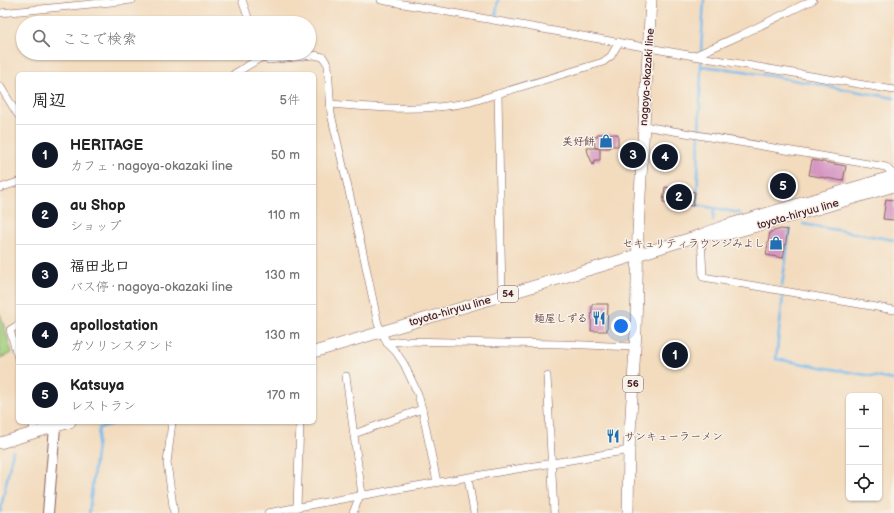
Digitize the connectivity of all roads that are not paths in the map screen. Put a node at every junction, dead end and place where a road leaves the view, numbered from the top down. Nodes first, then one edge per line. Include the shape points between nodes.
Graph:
1 (132, 0) edge
2 (242, 0) edge
3 (381, 0) edge
4 (651, 0) edge
5 (813, 0) edge
6 (0, 13) edge
7 (248, 16) edge
8 (619, 42) junction
9 (649, 48) junction
10 (316, 55) edge
11 (694, 56) junction
12 (254, 60) edge
13 (237, 72) edge
14 (0, 86) edge
15 (894, 90) edge
16 (2, 94) edge
17 (498, 94) junction
18 (331, 104) junction
19 (16, 112) edge
20 (644, 126) junction
21 (894, 175) edge
22 (16, 183) edge
23 (894, 186) edge
24 (0, 188) edge
25 (701, 235) junction
26 (638, 254) junction
27 (502, 296) junction
28 (894, 310) edge
29 (16, 326) edge
30 (380, 331) junction
31 (386, 343) junction
32 (635, 347) junction
33 (16, 351) edge
34 (316, 351) edge
35 (346, 376) dead end
36 (547, 376) dead end
37 (422, 409) junction
38 (33, 424) edge
39 (63, 424) edge
40 (172, 424) edge
41 (300, 424) edge
42 (55, 427) junction
43 (34, 434) junction
44 (354, 434) junction
45 (0, 443) edge
46 (629, 450) junction
47 (552, 464) junction
48 (468, 478) junction
49 (437, 482) junction
50 (361, 495) junction
51 (297, 507) junction
52 (48, 513) edge
53 (174, 513) edge
54 (270, 513) edge
55 (353, 513) edge
56 (474, 513) edge
57 (554, 513) edge
58 (628, 513) edge

1 - 6 street
2 - 7 street
3 - 8 street
4 - 9 main road, nagoya-okazaki line / 56
5 - 11 street
8 - 9 street
8 - 17 street via 611,56 603,62
9 - 11 street
9 - 20 main road, nagoya-okazaki line / 56
10 - 18 street via 323,57 328,65
11 - 15 street
12 - 13 street
14 - 16 street
16 - 19 street
17 - 18 street via 455,106 432,108
17 - 27 street
18 - 30 street via 331,114
20 - 21 street via 886,167
20 - 26 main road, nagoya-okazaki line / 56
21 - 25 main road, toyota-hiryuu line / 54
22 - 24 street
23 - 25 main road, toyota-hiryuu line / 54 via 728,234
25 - 26 main road, toyota-hiryuu line / 54
25 - 28 street via 703,276
26 - 27 main road, toyota-hiryuu line / 54
26 - 32 main road, nagoya-okazaki line / 56
27 - 30 main road, toyota-hiryuu line / 54
29 - 33 street via 10,330
30 - 31 street
30 - 34 main road, toyota-hiryuu line / 54
31 - 32 street via 411,341
31 - 37 street via 396,352 412,378
32 - 46 main road, nagoya-okazaki line / 56
35 - 44 street
36 - 47 street
37 - 44 street
37 - 49 street
38 - 43 street
39 - 42 main road
40 - 53 street via 167,463
41 - 51 street
42 - 43 main road
42 - 52 street
43 - 45 main road
44 - 50 street
46 - 47 street
46 - 58 main road, nagoya-okazaki line / 56
47 - 48 street
47 - 57 street
48 - 49 street
48 - 56 street
49 - 50 street
50 - 51 street
50 - 55 street
51 - 54 street

